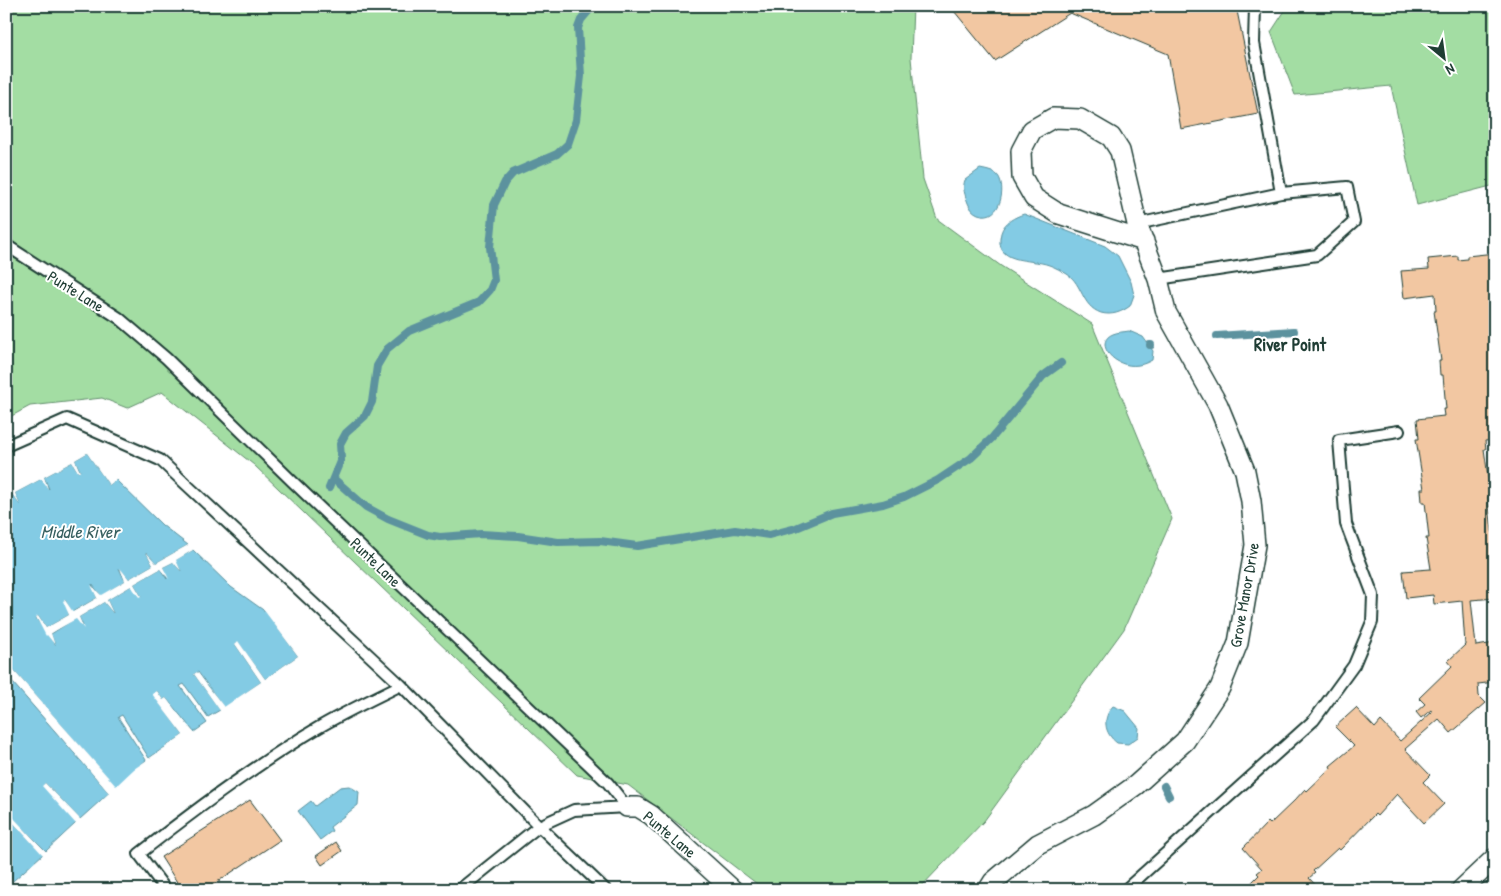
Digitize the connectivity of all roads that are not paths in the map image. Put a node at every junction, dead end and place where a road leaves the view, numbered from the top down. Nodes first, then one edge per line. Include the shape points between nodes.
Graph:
1 (1255, 6) edge
2 (1281, 193) junction
3 (1140, 232) junction
4 (6, 245) edge
5 (1158, 278) junction
6 (1399, 431) dead end
7 (6, 446) edge
8 (401, 685) junction
9 (627, 807) junction
10 (539, 826) junction
11 (1495, 858) edge
12 (166, 890) edge
13 (459, 890) edge
14 (606, 890) edge
15 (733, 890) edge
16 (988, 890) edge
17 (1125, 890) edge
18 (1461, 890) edge

1 - 2 lane via 1254,43
2 - 3 lane
2 - 5 lane via 1347,187 1354,222 1317,256
3 - 3 street, Grove Manor Drive via 1120,151 1111,136 1080,119 1053,118 1032,130 1021,151 1022,177 1034,198 1060,214
3 - 5 street, Grove Manor Drive
4 - 9 lane, Punte Lane via 119,318 166,358 608,783
5 - 16 street, Grove Manor Drive via 1166,312 1218,405 1244,471 1251,501 1255,545 1238,643 1220,688 1185,741 1094,815 1038,844 993,882
6 - 17 lane via 1339,440 1346,524 1373,595 1372,622 1354,665 1314,720
7 - 8 lane via 67,419 160,460
8 - 10 lane
8 - 12 lane via 317,728 207,800 139,854
9 - 10 lane via 574,810
9 - 15 street, Punte Lane via 638,807 650,816
10 - 13 lane
10 - 14 lane
11 - 18 street

